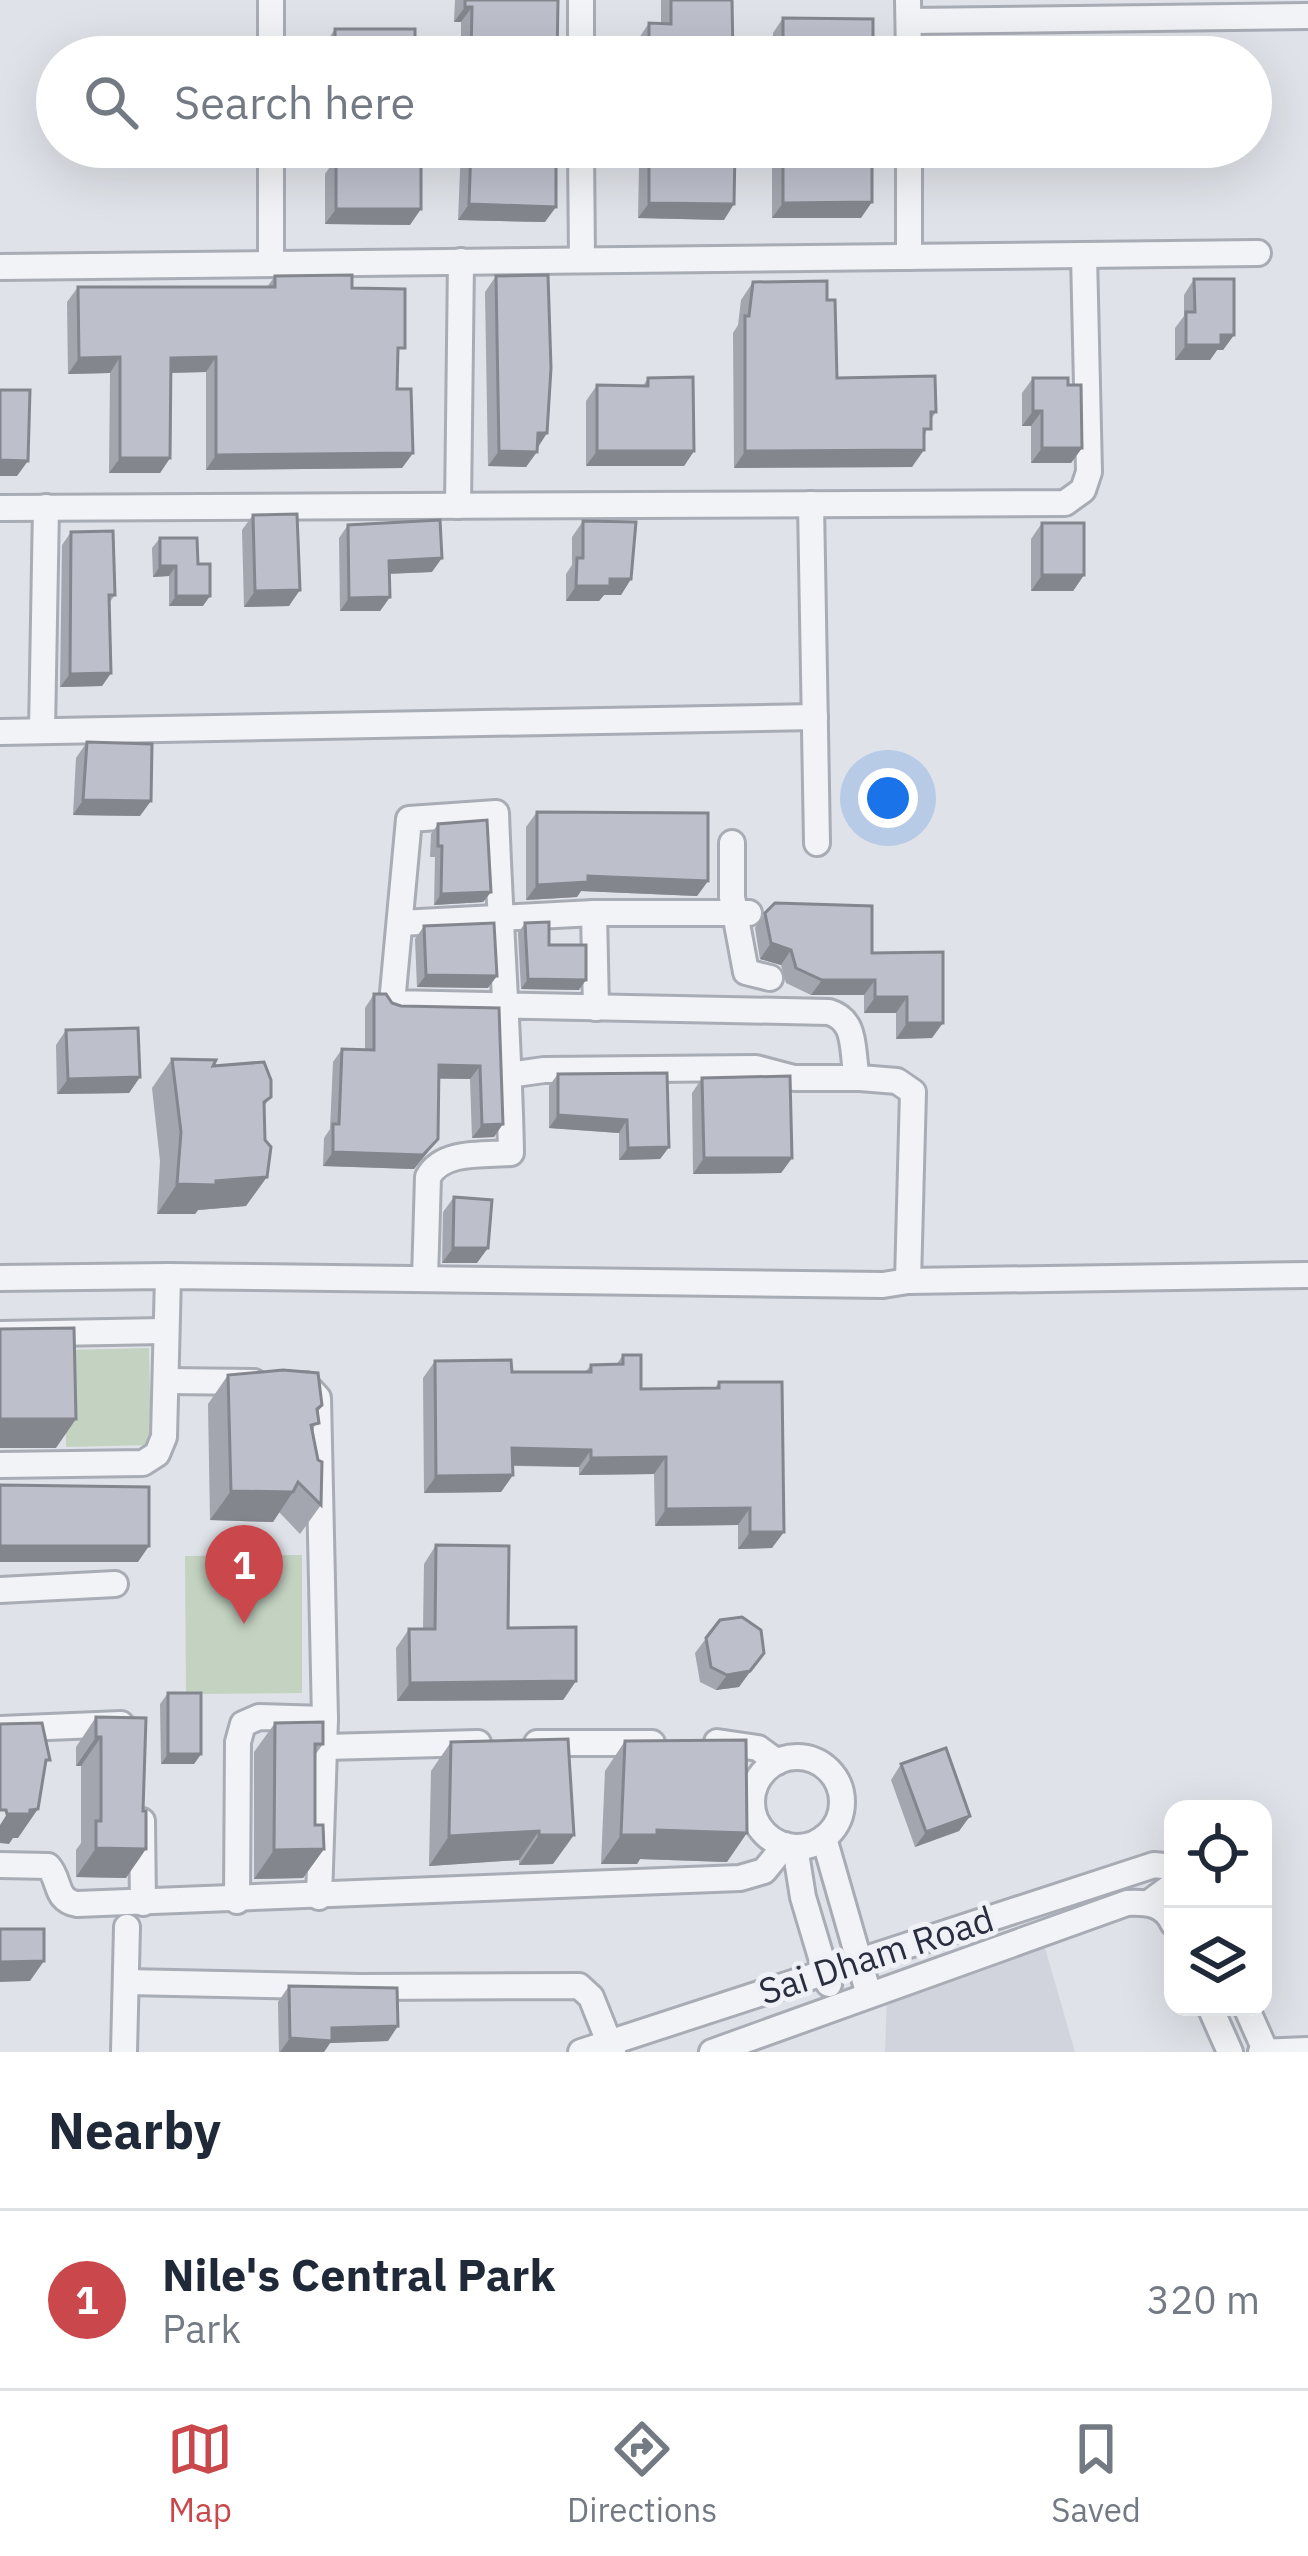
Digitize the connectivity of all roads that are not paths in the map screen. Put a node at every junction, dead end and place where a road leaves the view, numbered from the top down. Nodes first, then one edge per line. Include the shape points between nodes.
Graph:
1 (271, 0) edge
2 (581, 0) edge
3 (1192, 9) edge
4 (909, 10) edge
5 (1308, 16) edge
6 (271, 36) edge
7 (581, 36) edge
8 (271, 168) edge
9 (581, 168) edge
10 (909, 168) edge
11 (1258, 253) dead end
12 (1084, 255) junction
13 (909, 256) junction
14 (582, 260) junction
15 (461, 261) junction
16 (271, 264) junction
17 (0, 267) edge
18 (812, 504) junction
19 (458, 506) junction
20 (46, 507) junction
21 (0, 508) edge
22 (814, 717) junction
23 (42, 731) junction
24 (0, 732) edge
25 (732, 843) dead end
26 (817, 843) dead end
27 (594, 913) junction
28 (743, 913) junction
29 (500, 916) junction
30 (400, 923) junction
31 (770, 978) dead end
32 (504, 1007) junction
33 (596, 1008) junction
34 (508, 1075) junction
35 (860, 1078) junction
36 (1308, 1275) edge
37 (168, 1276) junction
38 (0, 1278) edge
39 (425, 1279) junction
40 (908, 1281) junction
41 (164, 1331) junction
42 (0, 1334) edge
43 (166, 1381) junction
44 (0, 1466) edge
45 (115, 1584) dead end
46 (0, 1590) edge
47 (325, 1719) junction
48 (0, 1730) edge
49 (142, 1745) edge
50 (325, 1747) junction
51 (777, 1762) junction
52 (142, 1790) edge
53 (824, 1838) junction
54 (790, 1846) junction
55 (0, 1865) edge
56 (1164, 1866) edge
57 (1164, 1892) edge
58 (319, 1897) junction
59 (237, 1900) junction
60 (1150, 1902) junction
61 (142, 1903) junction
62 (1164, 1912) edge
63 (127, 1928) dead end
64 (861, 1958) junction
65 (826, 1972) junction
66 (127, 1982) junction
67 (869, 1995) junction
68 (836, 2008) junction
69 (1214, 2016) edge
70 (1250, 2016) edge
71 (611, 2047) edge
72 (1308, 2050) edge
73 (124, 2052) edge
74 (581, 2052) edge
75 (712, 2052) edge
76 (1230, 2052) edge
77 (1264, 2052) edge

1 - 6 street
2 - 7 street
3 - 4 street
3 - 5 street
8 - 16 street
9 - 14 street
10 - 13 street
11 - 12 street
12 - 13 street
12 - 18 street via 1083,490 1065,503
13 - 14 street
14 - 15 street
15 - 16 street
15 - 19 street
16 - 17 street
18 - 19 street
18 - 22 street
19 - 20 street
20 - 21 street
20 - 23 street
22 - 23 street
22 - 26 street
23 - 24 street
25 - 28 street via 732,897
27 - 28 street
27 - 29 street
27 - 33 street
28 - 31 street via 746,973
29 - 30 street
29 - 30 street via 496,813 409,819
29 - 32 street
30 - 32 street via 392,1003
32 - 33 street
32 - 34 street
33 - 35 street via 835,1013 849,1024
34 - 35 street via 756,1068 794,1078
34 - 39 street via 511,1153 448,1159 428,1177
35 - 40 street via 897,1081 913,1092
36 - 40 street
37 - 38 street
37 - 39 street
37 - 41 street
39 - 40 street
41 - 42 street
41 - 43 street
43 - 44 street via 164,1437 143,1462
43 - 47 street via 301,1383 318,1398
45 - 46 street
47 - 50 street
47 - 59 street via 242,1724
48 - 49 street via 142,1723
50 - 51 street via 691,1742 758,1748
50 - 58 street
51 - 53 street via 812,1758 835,1777 843,1805
51 - 54 street via 759,1777 752,1806 764,1833
52 - 61 street
53 - 54 street
53 - 64 street
54 - 58 street via 764,1871 740,1879
54 - 65 street
55 - 61 street via 48,1866 67,1903
56 - 64 street, Sai Dham Road
57 - 60 street
58 - 59 street
59 - 61 street
60 - 62 street
60 - 67 street, Sai Dham Road via 1127,1903
63 - 66 street
64 - 65 street, Sai Dham Road
64 - 67 street
65 - 68 street
65 - 71 street, Sai Dham Road
66 - 71 street via 579,1986
66 - 73 street
67 - 68 street, Sai Dham Road
68 - 75 street, Sai Dham Road
69 - 76 street
70 - 77 street
71 - 74 street, Sai Dham Road
72 - 77 street

